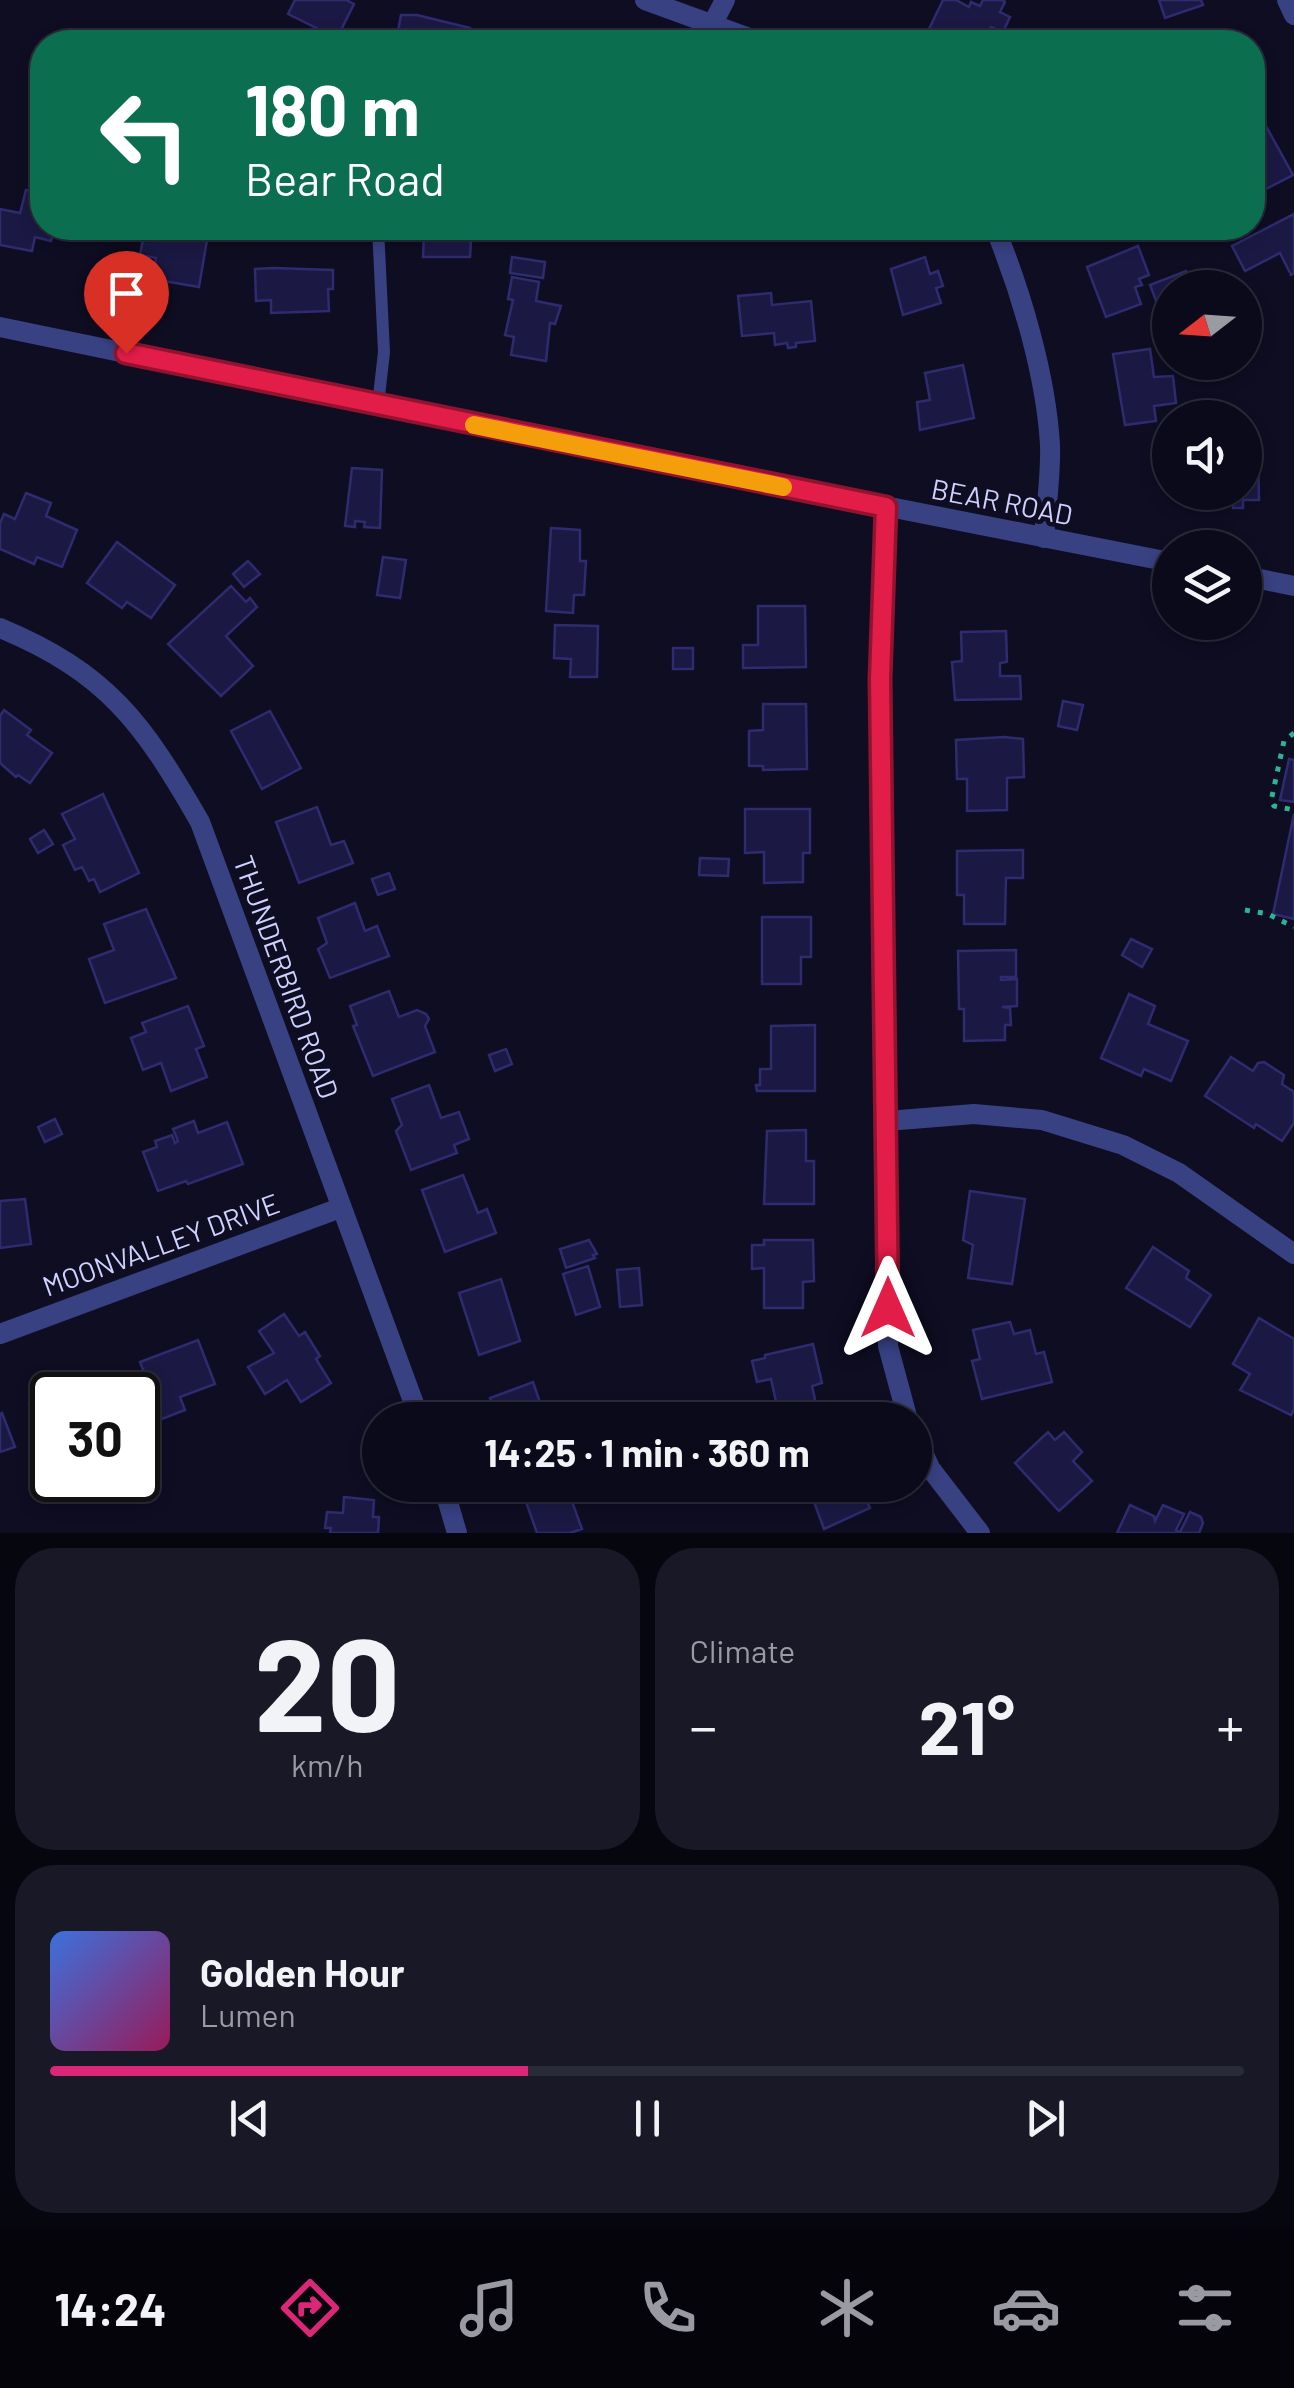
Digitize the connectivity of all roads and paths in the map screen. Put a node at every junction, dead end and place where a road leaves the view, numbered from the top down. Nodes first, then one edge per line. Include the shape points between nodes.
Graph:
1 (646, 0) edge
2 (724, 0) edge
3 (1287, 0) edge
4 (1294, 15) edge
5 (712, 25) junction
6 (726, 30) edge
7 (379, 240) edge
8 (1000, 240) edge
9 (0, 327) edge
10 (378, 405) junction
11 (886, 507) junction
12 (1044, 538) junction
13 (1152, 559) edge
14 (1262, 579) edge
15 (1294, 586) edge
16 (0, 628) edge
17 (1294, 733) edge
18 (1294, 810) edge
19 (1245, 910) dead end
20 (1294, 927) edge
21 (887, 1121) junction
22 (340, 1208) junction
23 (1294, 1254) edge
24 (0, 1334) edge
25 (413, 1402) edge
26 (903, 1402) edge
27 (932, 1471) edge
28 (448, 1502) edge
29 (457, 1533) edge
30 (980, 1533) edge

1 - 5 street
2 - 5 street
3 - 4 street
5 - 6 street
7 - 10 lane via 384,352
8 - 12 street via 1042,382 1050,446
9 - 10 street, BEAR ROAD
10 - 11 street, BEAR ROAD
11 - 12 street, BEAR ROAD
11 - 21 street via 880,679
12 - 13 street, BEAR ROAD
14 - 15 street
16 - 22 street, THUNDERBIRD ROAD via 83,670 124,707 176,780 200,822
17 - 18 path via 1284,742 1270,801
19 - 20 path
21 - 23 street via 974,1114 1024,1118 1123,1145 1179,1173
21 - 26 street via 888,1346
22 - 24 street, MOONVALLEY DRIVE
22 - 25 street, THUNDERBIRD ROAD
27 - 30 street
28 - 29 street

